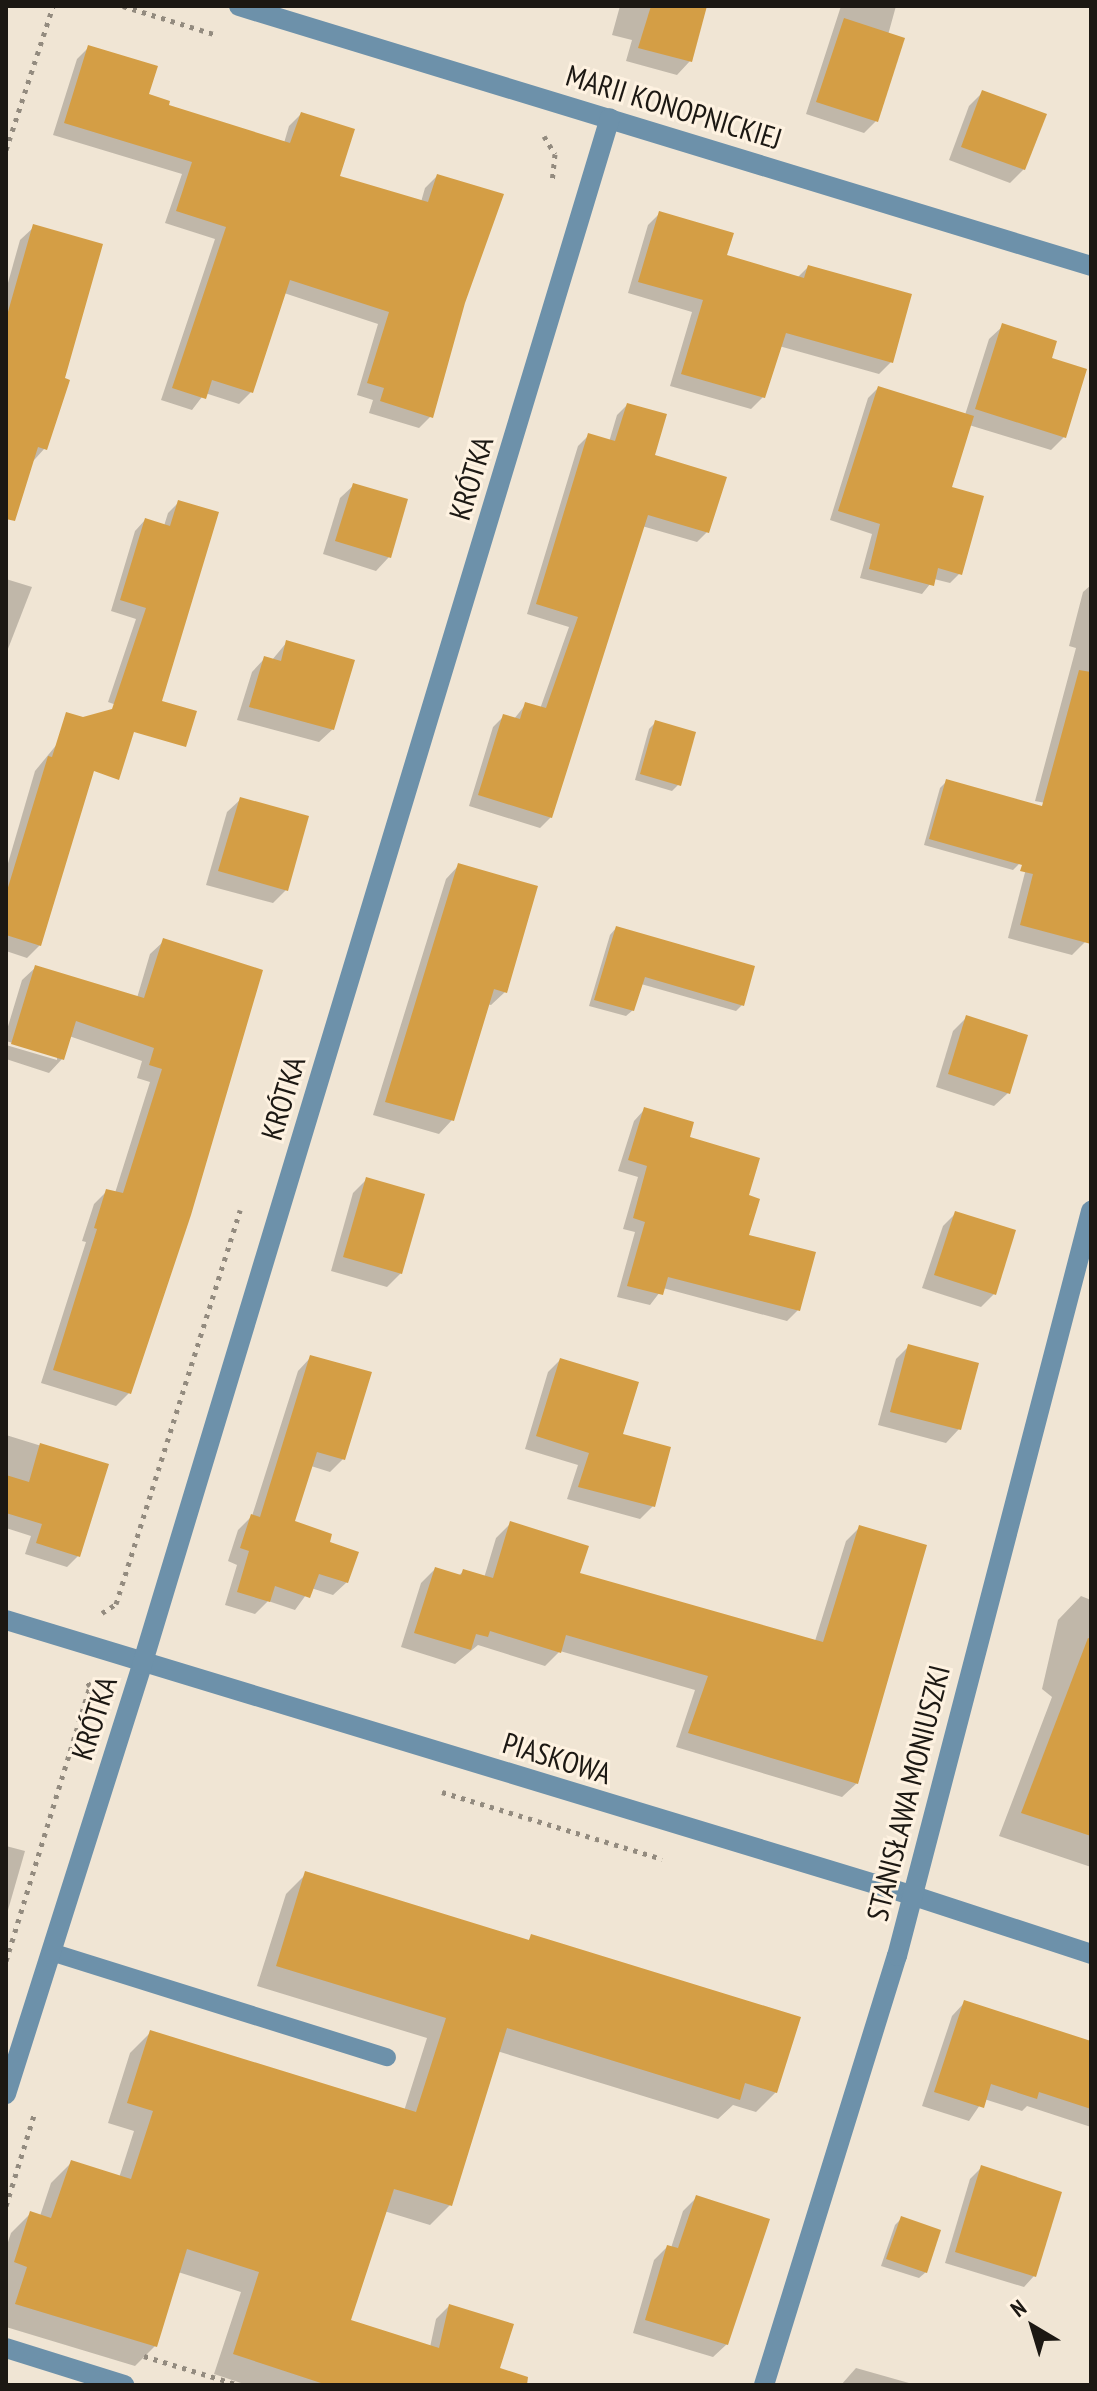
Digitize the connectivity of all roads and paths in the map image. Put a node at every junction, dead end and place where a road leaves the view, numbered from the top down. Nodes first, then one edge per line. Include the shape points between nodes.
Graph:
1 (53, 6) edge
2 (239, 6) edge
3 (610, 118) junction
4 (6, 150) edge
5 (1091, 266) edge
6 (241, 1207) dead end
7 (1091, 1211) edge
8 (98, 1616) dead end
9 (6, 1620) edge
10 (142, 1665) junction
11 (83, 1676) dead end
12 (440, 1792) dead end
13 (668, 1861) dead end
14 (911, 1895) junction
15 (51, 1952) junction
16 (1091, 1954) edge
17 (6, 1961) edge
18 (387, 2057) dead end
19 (6, 2094) edge
20 (6, 2348) edge
21 (124, 2385) edge
22 (764, 2385) edge

1 - 4 path
2 - 3 street, MARII KONOPNICKIEJ
3 - 5 street, MARII KONOPNICKIEJ
3 - 10 street, KRÓTKA
6 - 8 path via 116,1604
7 - 14 street, STANISŁAWA MONIUSZKI
9 - 10 street, PIASKOWA
10 - 14 street, PIASKOWA
10 - 15 street, KRÓTKA
11 - 17 path via 90,1686
12 - 13 path
14 - 16 street, PIASKOWA
14 - 22 street, STANISŁAWA MONIUSZKI via 897,1956
15 - 18 lane
15 - 19 street, KRÓTKA
20 - 21 street

